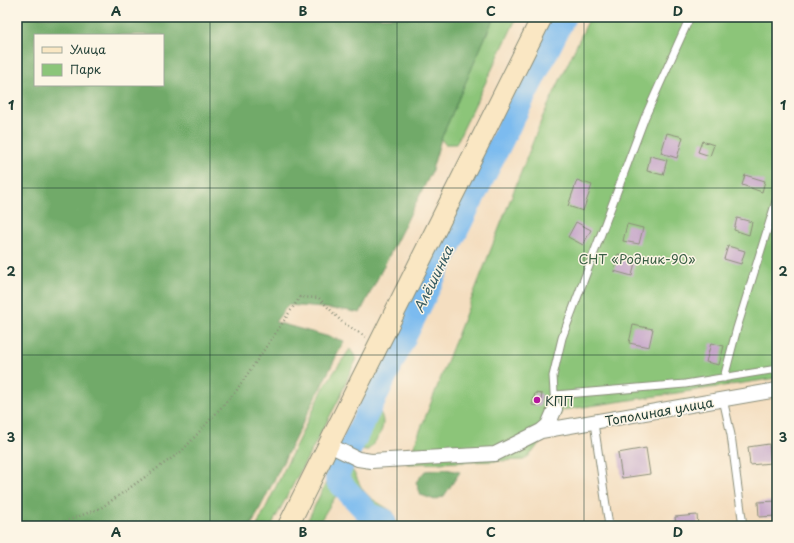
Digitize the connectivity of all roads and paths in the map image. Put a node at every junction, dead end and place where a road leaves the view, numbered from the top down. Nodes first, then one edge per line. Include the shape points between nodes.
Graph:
1 (542, 17) edge
2 (690, 17) edge
3 (777, 198) edge
4 (379, 344) junction
5 (777, 368) edge
6 (724, 378) junction
7 (777, 390) edge
8 (555, 395) junction
9 (724, 399) junction
10 (555, 409) joint
11 (594, 423) junction
12 (541, 431) junction
13 (329, 445) junction
14 (53, 526) edge
15 (288, 526) edge
16 (609, 526) edge
17 (743, 526) edge

1 - 4 street
2 - 8 lane via 645,117 562,338 553,376
3 - 6 lane
4 - 13 street
4 - 14 path via 342,322 319,298 300,297 236,391 182,451 101,508
5 - 6 lane
6 - 8 lane via 685,384
7 - 9 street, Тополиная улица
8 - 10 lane
9 - 11 street, Тополиная улица
9 - 17 lane
10 - 12 street via 548,426
11 - 12 street, Тополиная улица
11 - 16 lane
12 - 13 street via 495,454 472,456 371,461 358,459
13 - 15 street

